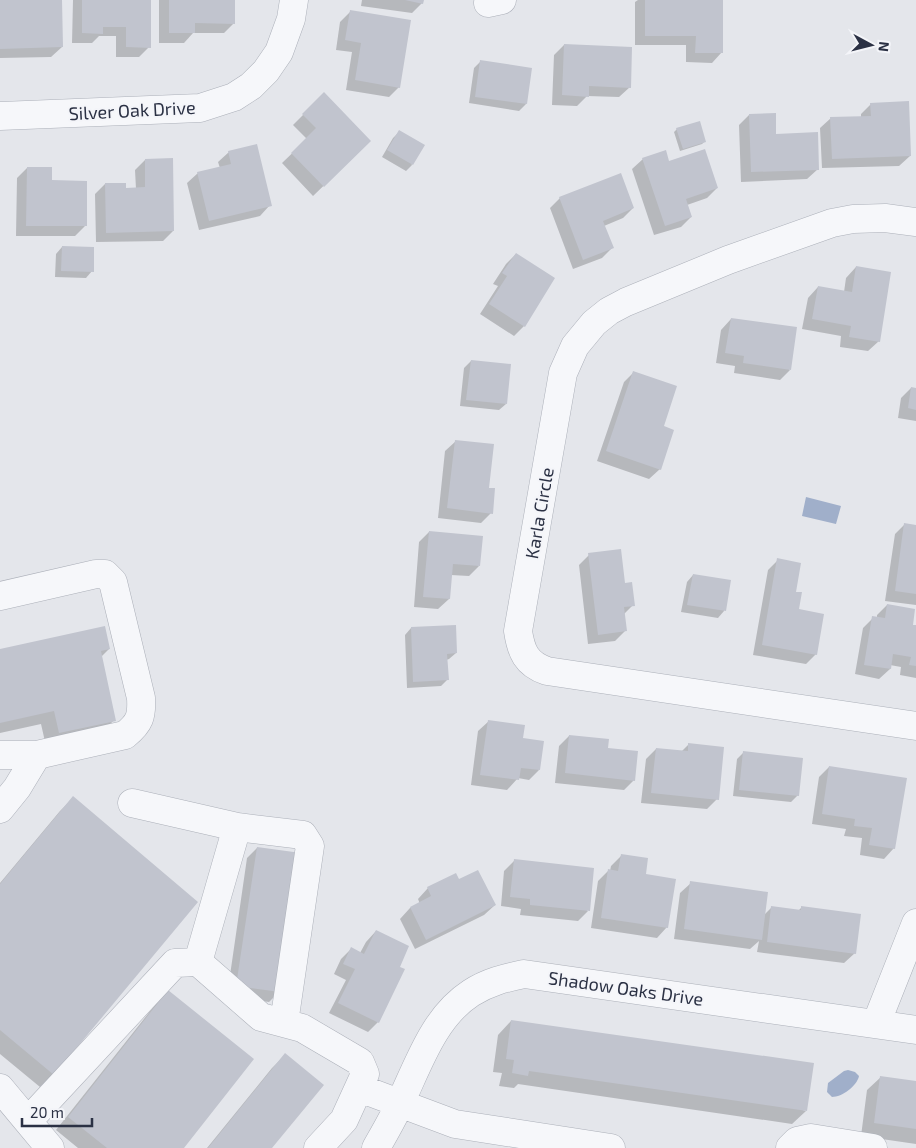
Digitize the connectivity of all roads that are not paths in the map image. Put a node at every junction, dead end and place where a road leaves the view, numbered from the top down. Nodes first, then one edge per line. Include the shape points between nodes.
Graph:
1 (294, 0) edge
2 (0, 116) edge
3 (916, 222) edge
4 (0, 596) edge
5 (916, 726) edge
6 (0, 754) edge
7 (37, 755) junction
8 (132, 803) dead end
9 (0, 809) edge
10 (237, 827) junction
11 (916, 923) edge
12 (198, 962) junction
13 (284, 1022) junction
14 (876, 1024) junction
15 (916, 1030) edge
16 (0, 1088) edge
17 (359, 1088) junction
18 (401, 1103) junction
19 (28, 1121) junction
20 (50, 1148) edge
21 (318, 1148) edge
22 (376, 1148) edge
23 (611, 1148) edge
24 (790, 1148) edge
25 (873, 1148) edge

1 - 2 street, Silver Oak Drive via 279,52 251,86 234,96 200,108
3 - 5 street, Karla Circle via 885,218 832,223 728,260 626,302 594,323 575,346 563,373 518,631 520,646 528,660 547,671
4 - 7 street via 105,574 114,582 141,698 139,720 125,735
6 - 7 street
7 - 9 street
8 - 10 street
10 - 12 street
10 - 13 street via 303,835 310,846
11 - 14 street
12 - 13 street via 262,1016
12 - 19 street via 175,963
13 - 17 street via 302,1028 360,1062 365,1074
14 - 15 street, Shadow Oaks Drive
14 - 18 street, Shadow Oaks Drive via 524,974 496,980 456,1005 419,1060
16 - 19 street
17 - 18 street
17 - 21 street via 344,1120
18 - 22 street, Shadow Oaks Drive
18 - 23 street via 455,1124
19 - 20 street
24 - 25 street via 797,1141 811,1138

